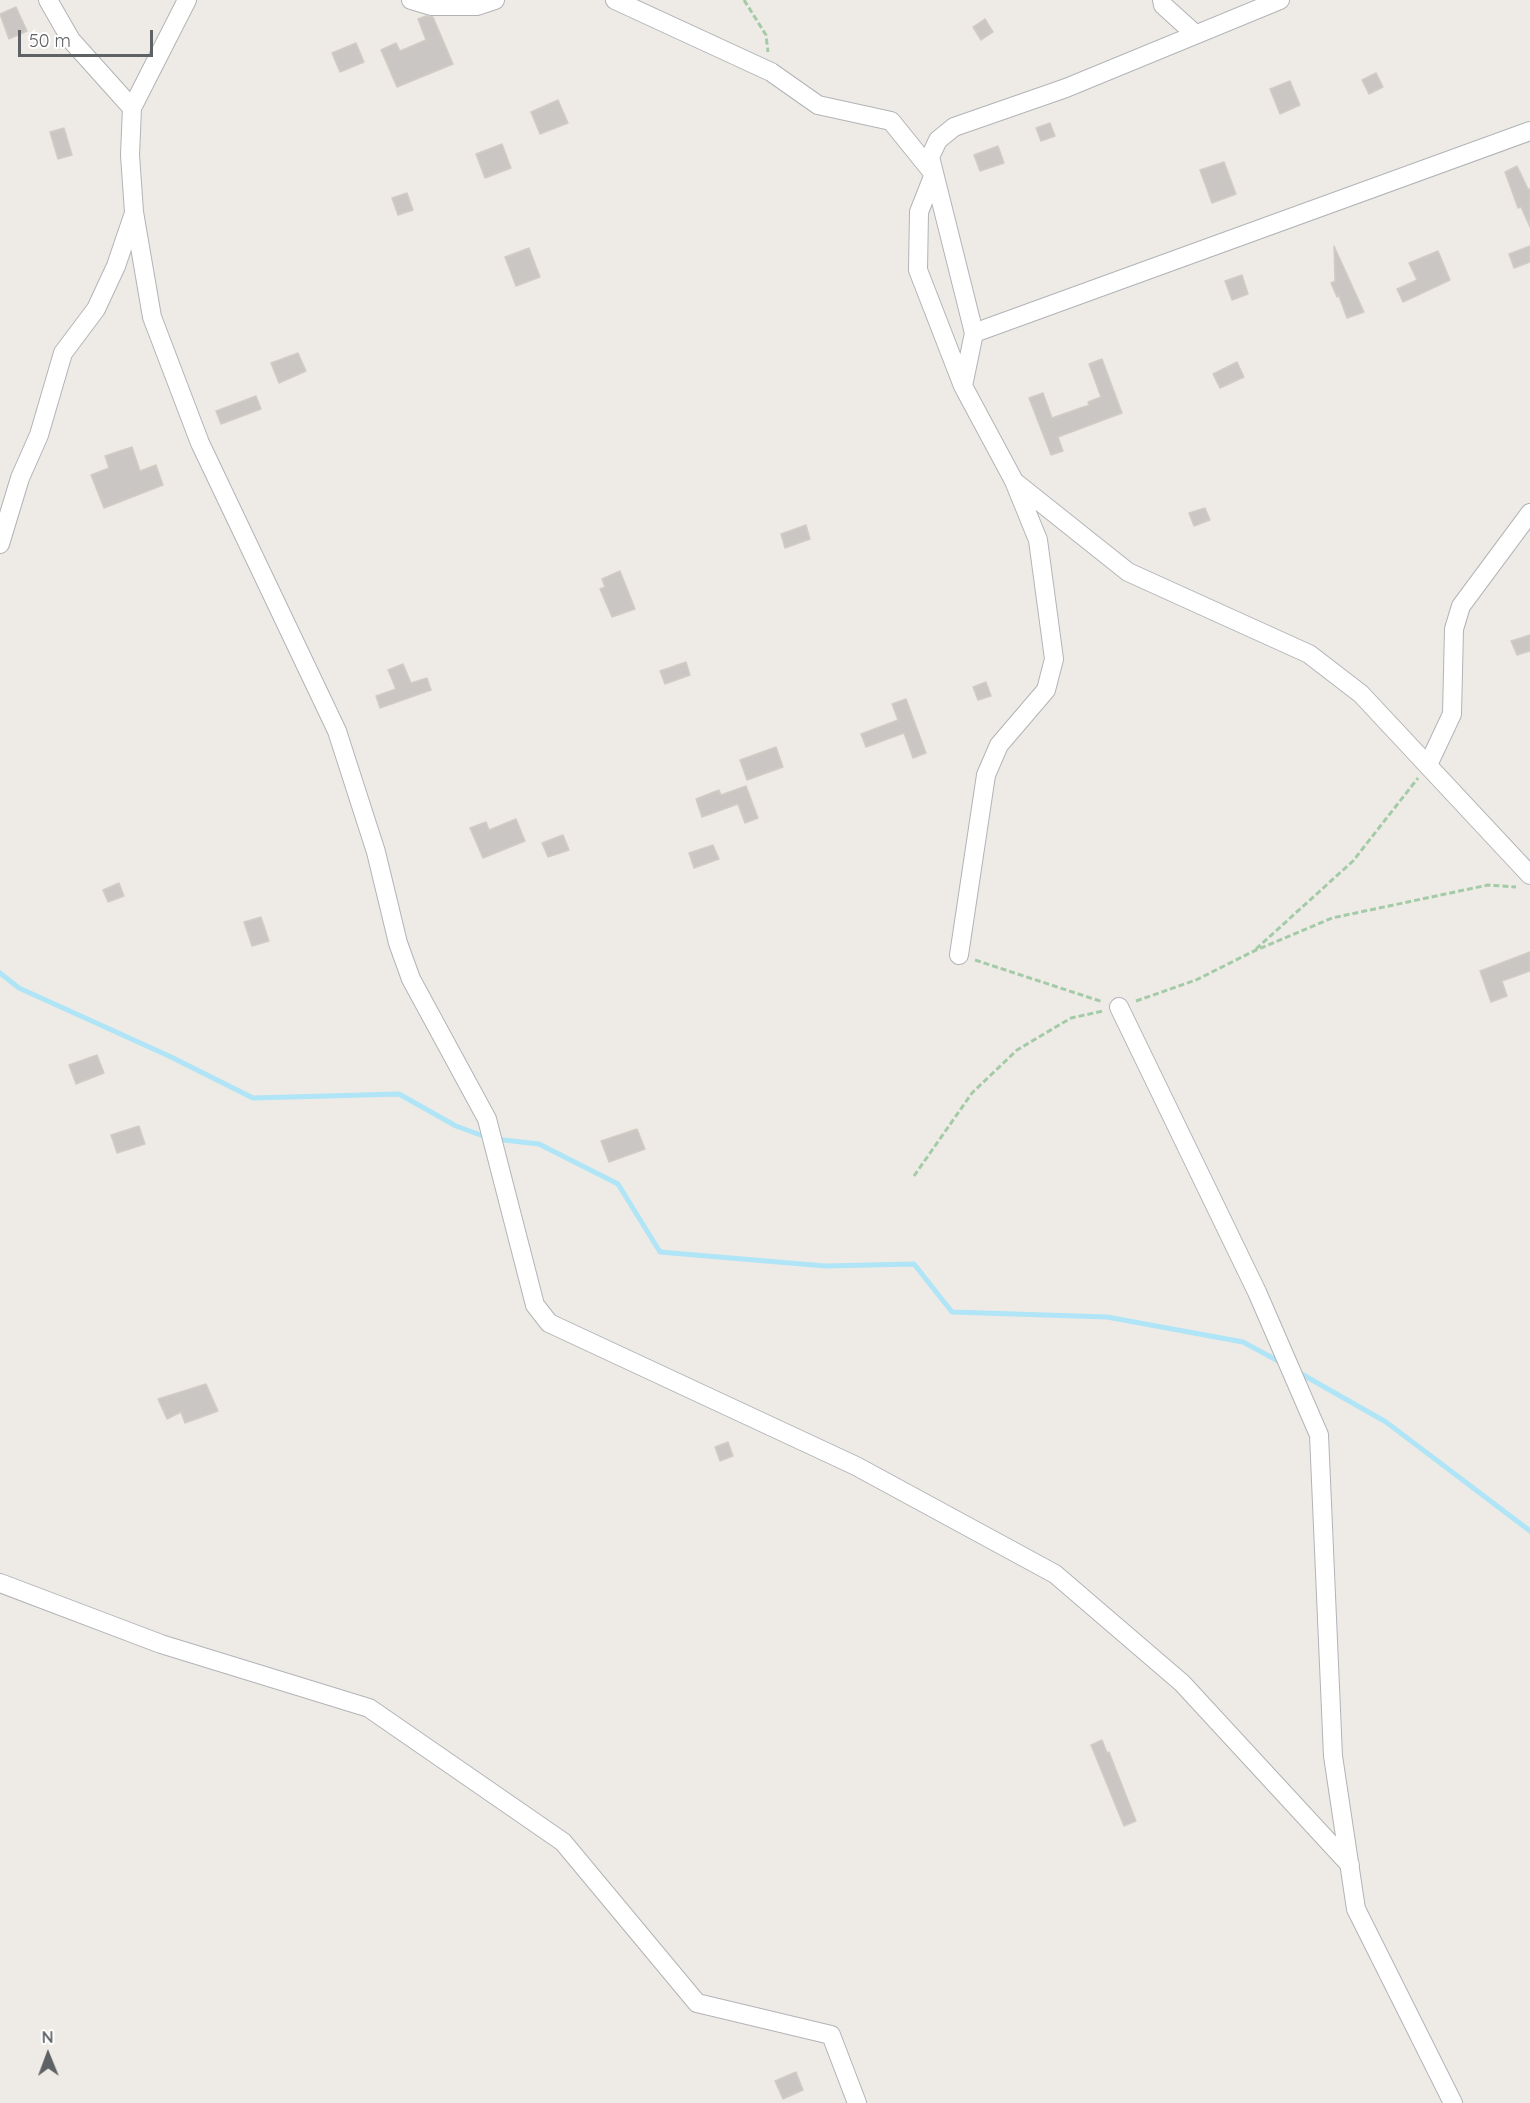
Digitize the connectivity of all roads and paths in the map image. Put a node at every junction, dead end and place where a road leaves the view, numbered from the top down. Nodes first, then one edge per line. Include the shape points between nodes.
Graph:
1 (48, 0) edge
2 (187, 0) edge
3 (411, 0) edge
4 (495, 0) edge
5 (615, 0) edge
6 (744, 0) edge
7 (1162, 0) edge
8 (1280, 0) edge
9 (1196, 34) junction
10 (771, 72) junction
11 (132, 108) junction
12 (1530, 131) edge
13 (934, 174) junction
14 (134, 212) junction
15 (974, 333) junction
16 (963, 386) junction
17 (1014, 481) junction
18 (1530, 513) edge
19 (0, 544) edge
20 (1428, 765) junction
21 (1525, 881) edge
22 (1254, 951) junction
23 (959, 955) joint
24 (1119, 1008) junction
25 (914, 1176) dead end
26 (0, 1583) edge
27 (1350, 1865) junction
28 (857, 2103) edge
29 (1453, 2103) edge

1 - 11 street via 71,40
2 - 11 street
3 - 4 street via 431,6 477,6
5 - 10 street
6 - 10 path via 766,35
7 - 9 street
8 - 9 street
9 - 13 street via 954,127 938,140 930,157
10 - 13 street via 818,105 891,121
11 - 14 street
12 - 15 street
13 - 15 street
13 - 16 street via 920,212 918,270
14 - 19 street via 96,309 63,353
14 - 27 street via 152,317 200,443 337,731 411,979 487,1119 535,1305 549,1323 856,1466 1055,1574 1182,1683
15 - 16 street
16 - 17 street
17 - 20 street via 1128,572 1309,654 1361,694
17 - 23 street via 1038,540 1054,659 1046,690 999,745 986,776
18 - 20 street via 1461,606 1454,629 1452,714
20 - 21 street
20 - 22 path via 1353,861
21 - 22 path via 1488,885 1332,918
22 - 24 path via 1196,980
23 - 24 path
24 - 25 path via 1071,1018 1017,1050 972,1093
24 - 27 street via 1257,1292 1319,1435 1333,1756
26 - 28 street via 161,1644 369,1708 563,1842 697,2002 831,2035
27 - 29 street via 1356,1909

